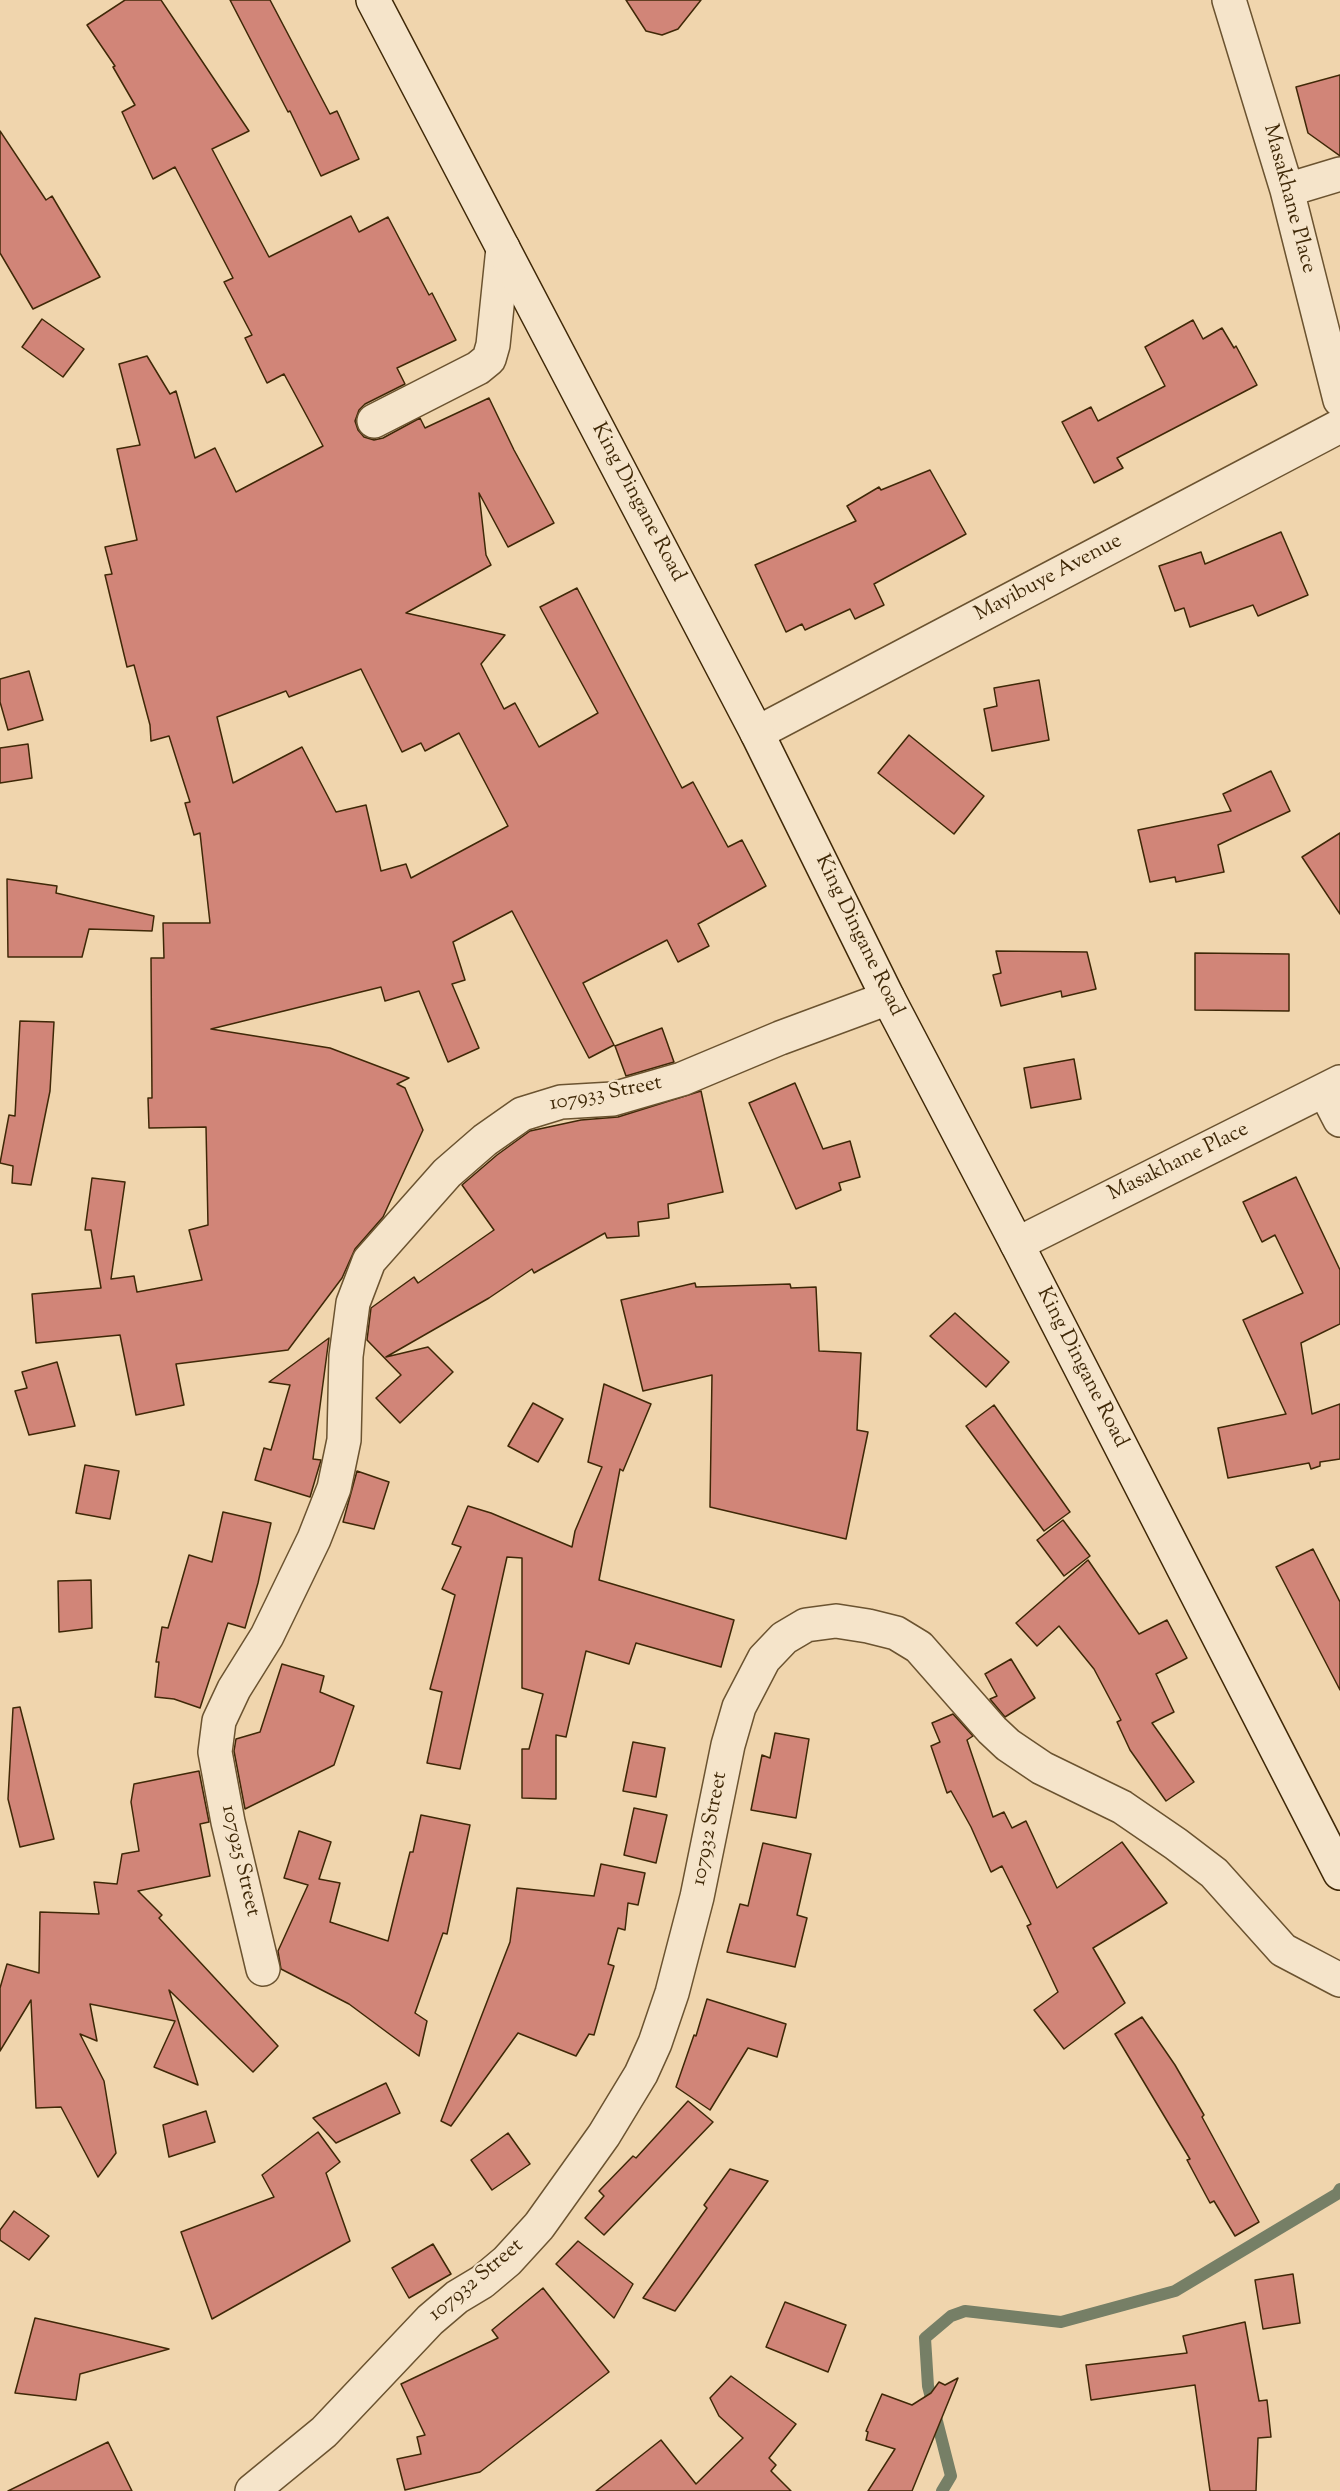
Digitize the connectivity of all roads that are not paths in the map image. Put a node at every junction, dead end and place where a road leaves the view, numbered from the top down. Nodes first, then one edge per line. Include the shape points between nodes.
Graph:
1 (373, 0) edge
2 (1229, 0) edge
3 (1340, 174) edge
4 (1287, 190) junction
5 (503, 248) junction
6 (1340, 400) edge
7 (374, 422) dead end
8 (1340, 426) edge
9 (757, 733) junction
10 (888, 998) junction
11 (1332, 1086) edge
12 (1340, 1120) edge
13 (1017, 1244) junction
14 (215, 1752) joint
15 (1340, 1873) edge
16 (263, 1969) dead end
17 (1340, 1980) edge
18 (252, 2491) edge

1 - 5 street, King Dingane Road
2 - 4 street, Masakhane Place
3 - 4 street
4 - 6 street, Masakhane Place
5 - 7 street via 489,360
5 - 9 street, King Dingane Road
8 - 9 street, Mayibuye Avenue
9 - 10 street, King Dingane Road
10 - 13 street, King Dingane Road
10 - 14 street, 107933 Street via 682,1079 613,1099 561,1102 522,1114 447,1173 369,1262 352,1303 344,1440 334,1488 267,1636 219,1721
11 - 12 street
11 - 13 street, Masakhane Place
13 - 15 street, King Dingane Road
14 - 16 street, 107925 Street
17 - 18 street, 107932 Street via 1283,1950 1214,1873 1176,1844 1122,1807 1042,1768 1008,1745 919,1647 896,1633 868,1626 836,1621 806,1625 784,1638 764,1659 739,1707 672,1993 641,2074 604,2135 539,2226 507,2261 430,2320 324,2432

